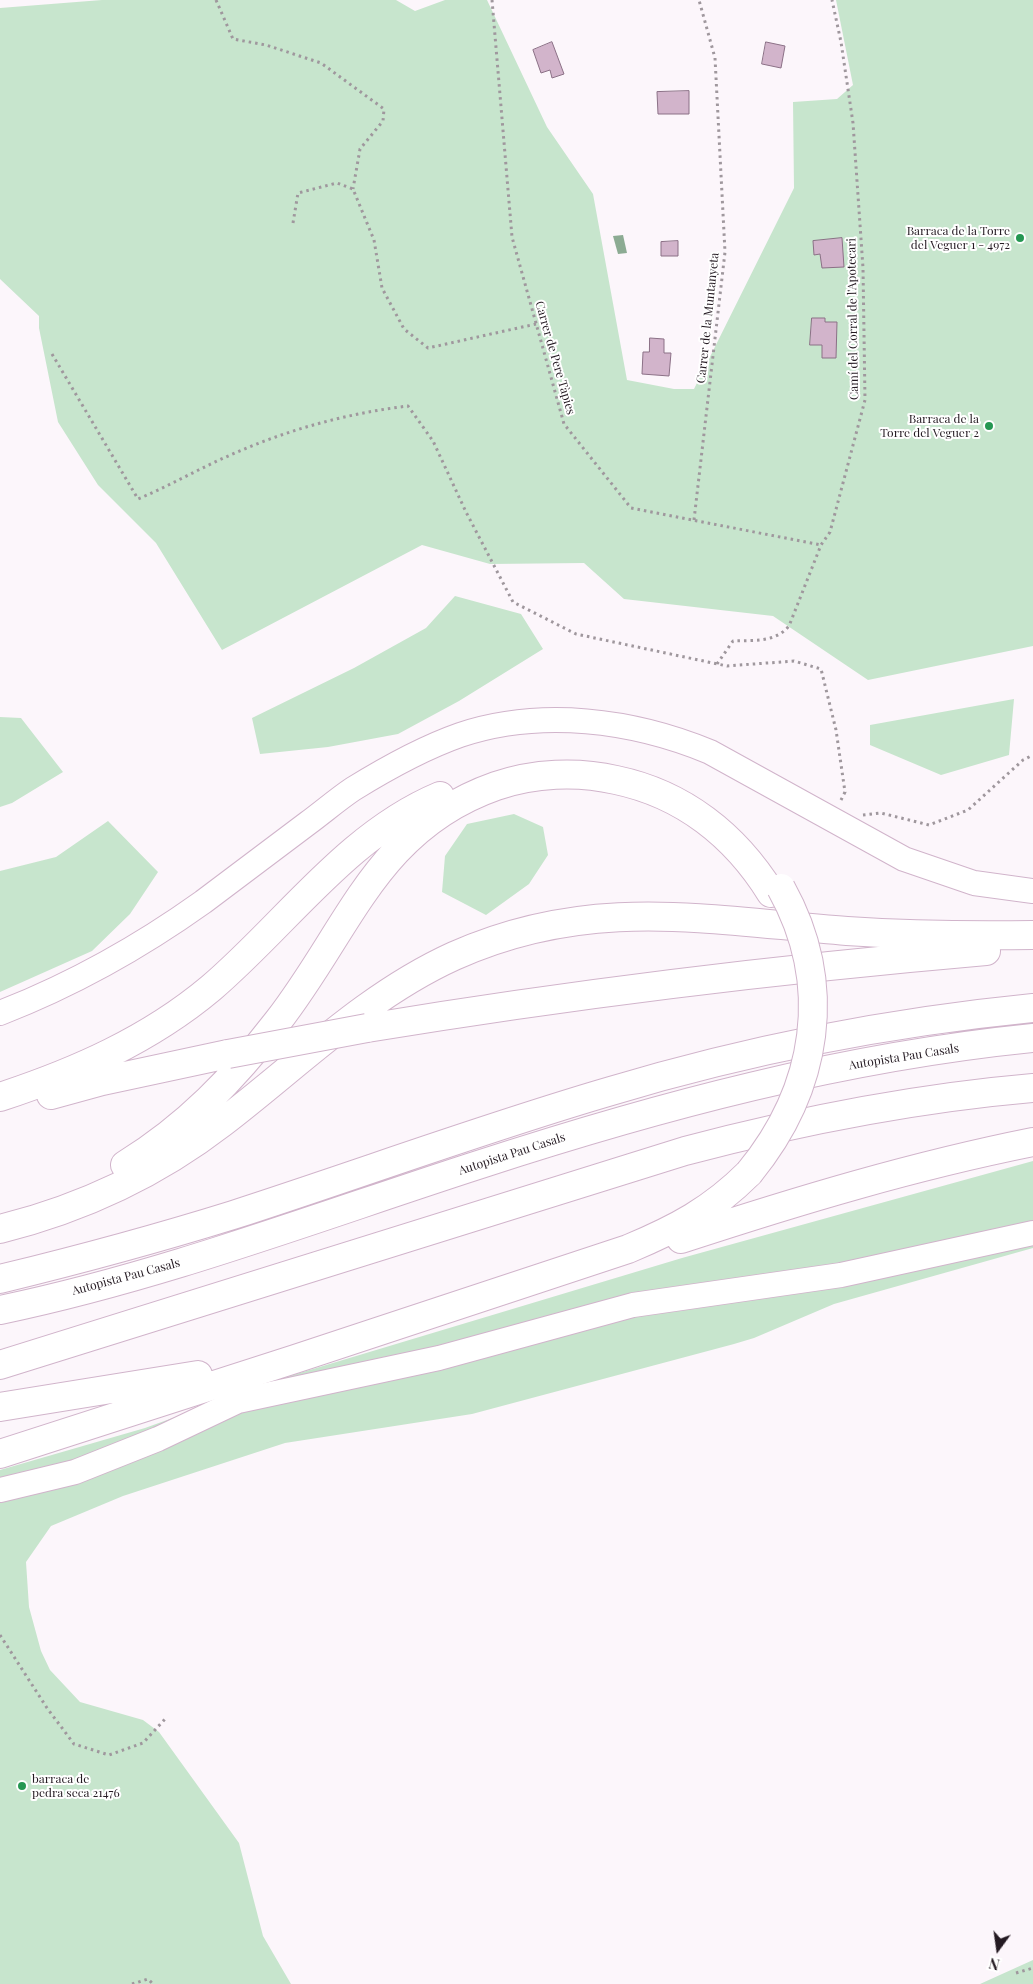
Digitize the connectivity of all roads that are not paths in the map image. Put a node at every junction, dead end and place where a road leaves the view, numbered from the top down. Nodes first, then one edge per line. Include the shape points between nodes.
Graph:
1 (776, 890) junction
2 (1033, 891) edge
3 (1033, 935) edge
4 (1033, 945) edge
5 (989, 951) junction
6 (1033, 952) edge
7 (1033, 1008) edge
8 (0, 1014) edge
9 (1033, 1038) edge
10 (1033, 1088) edge
11 (0, 1097) edge
12 (0, 1111) edge
13 (1033, 1142) edge
14 (744, 1170) junction
15 (0, 1219) edge
16 (0, 1230) edge
17 (1033, 1233) edge
18 (0, 1279) edge
19 (512, 1288) junction
20 (0, 1310) edge
21 (0, 1365) edge
22 (0, 1407) edge
23 (0, 1454) edge
24 (0, 1490) edge

1 - 11 highway via 755,850 734,829 705,806 662,782 582,764 554,764 503,772 434,798 382,830 338,866 211,988 155,1028 78,1068
1 - 14 highway via 796,955 802,998 800,1036 780,1108
1 - 15 highway via 726,836 684,805 658,792 608,778 573,775 531,778 483,791 433,817 383,865 279,1020 228,1083 208,1102 160,1142 111,1173 58,1198
2 - 8 street via 974,883 904,859 710,752 676,738 602,722 562,720 492,727 428,747 359,786 143,942 85,975
3 - 16 highway via 892,933 638,915 571,921 525,931 455,956 400,985 306,1053 220,1125 154,1169 63,1210
4 - 5 highway
5 - 6 highway
5 - 12 highway, bridge via 662,983 367,1028 102,1081
7 - 18 highway via 853,1034 696,1068 547,1111 179,1231
9 - 20 highway, Autopista Pau Casals via 869,1062 710,1095 553,1141 166,1267
10 - 21 highway via 856,1112 685,1150
13 - 19 highway via 830,1191 624,1258
14 - 19 highway via 730,1192 678,1227 628,1249
14 - 22 highway via 698,1203 652,1228 239,1366 173,1380
17 - 24 street via 841,1275 633,1305 439,1358 238,1401 158,1439 75,1472
19 - 23 highway

